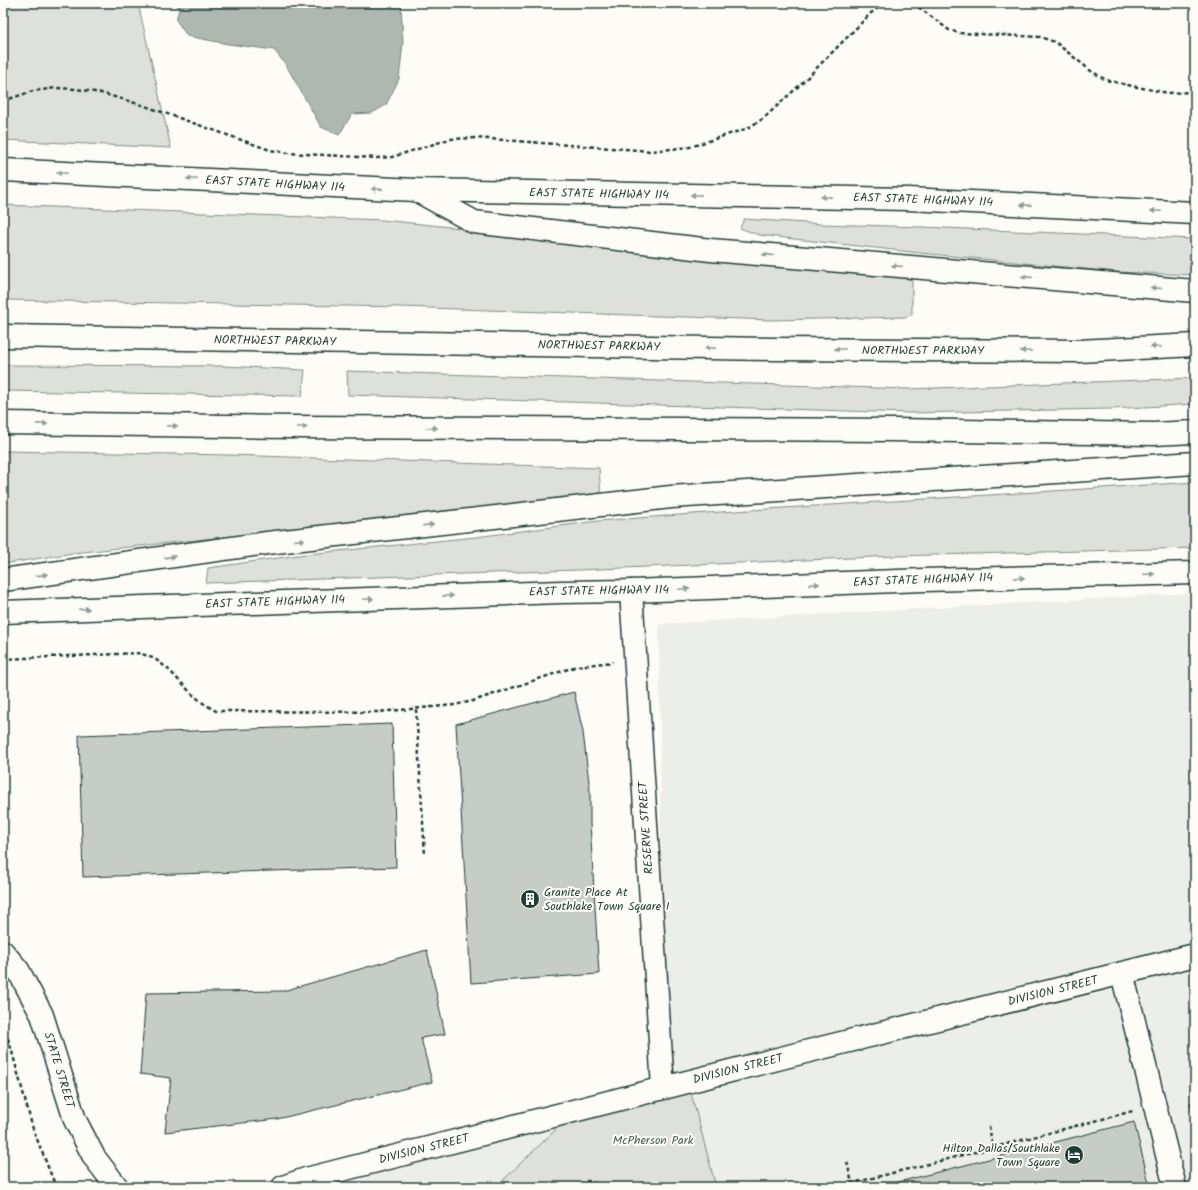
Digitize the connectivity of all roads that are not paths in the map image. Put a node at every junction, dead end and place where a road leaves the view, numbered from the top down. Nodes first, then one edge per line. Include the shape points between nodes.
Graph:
1 (3, 170) edge
2 (416, 190) junction
3 (1195, 213) edge
4 (1195, 291) edge
5 (3, 336) edge
6 (1195, 345) edge
7 (3, 423) edge
8 (1195, 432) edge
9 (1195, 463) edge
10 (1195, 573) edge
11 (3, 580) edge
12 (631, 591) junction
13 (3, 612) edge
14 (3, 952) edge
15 (1195, 955) edge
16 (1122, 973) junction
17 (663, 1088) junction
18 (117, 1187) edge
19 (283, 1187) edge
20 (1175, 1187) edge

2 -> 1 main road, EAST STATE HIGHWAY 114
3 -> 2 main road, EAST STATE HIGHWAY 114 via 908,199
4 -> 2 main road via 711,250 474,222
6 -> 5 main road, NORTHWEST PARKWAY via 1079,351 792,349
7 -> 8 main road via 1153,434
11 -> 9 main road via 267,543 671,497
12 -> 10 main road, EAST STATE HIGHWAY 114
13 -> 12 main road, EAST STATE HIGHWAY 114
12 - 17 main road, RESERVE STREET
14 - 18 main road, STATE STREET via 18,970 42,1015 75,1120 94,1157
15 - 16 main road, DIVISION STREET
16 - 17 main road, DIVISION STREET
16 - 20 main road
17 - 19 main road, DIVISION STREET via 313,1177

